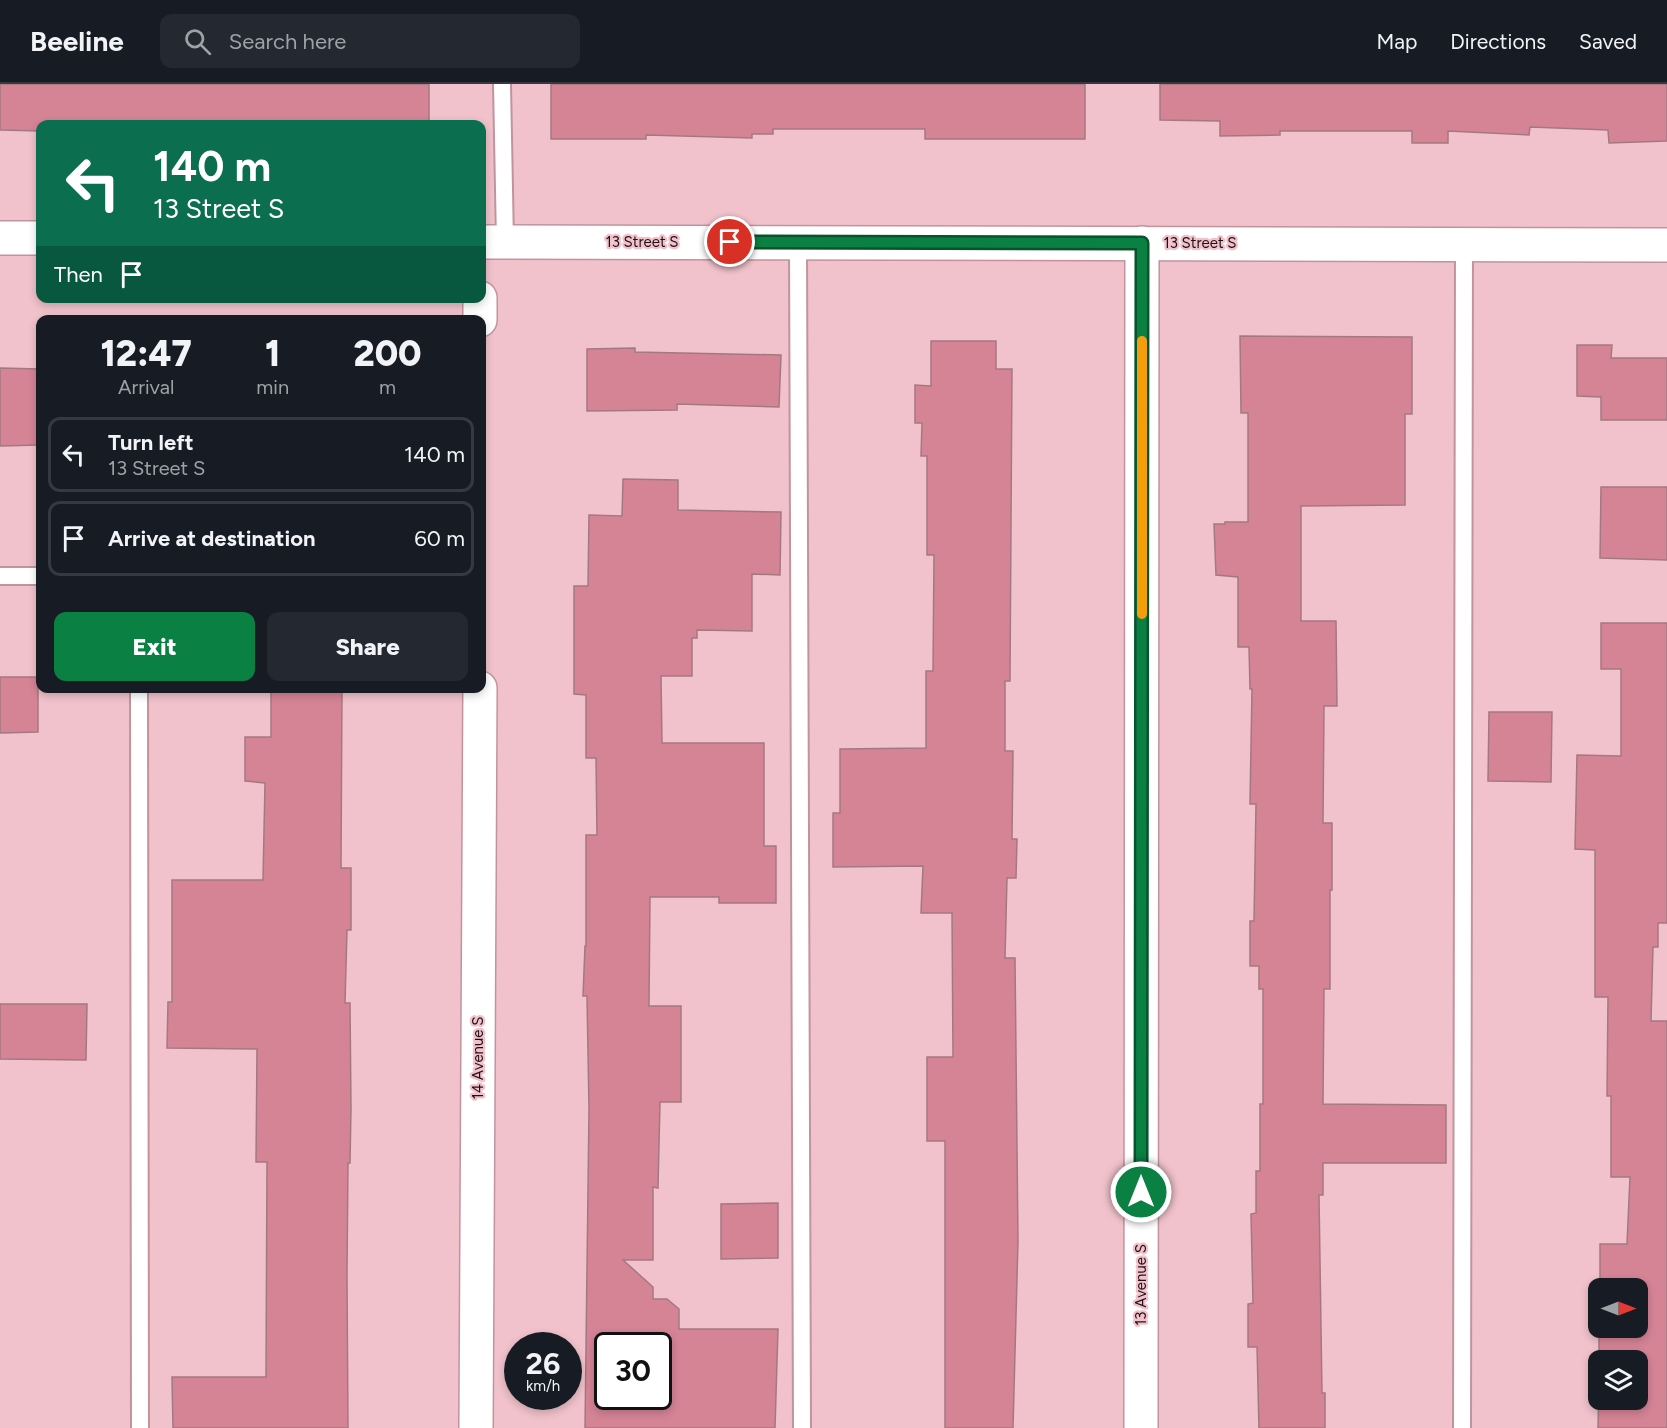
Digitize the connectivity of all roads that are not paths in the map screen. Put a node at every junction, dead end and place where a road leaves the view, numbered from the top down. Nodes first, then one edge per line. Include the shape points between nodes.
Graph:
1 (502, 84) edge
2 (0, 238) edge
3 (36, 238) edge
4 (493, 242) edge
5 (798, 242) junction
6 (1142, 243) junction
7 (1464, 244) junction
8 (1667, 245) edge
9 (0, 576) edge
10 (36, 576) edge
11 (139, 693) edge
12 (480, 693) edge
13 (140, 1428) edge
14 (476, 1428) edge
15 (802, 1428) edge
16 (1141, 1428) edge
17 (1462, 1428) edge

1 - 4 lane
2 - 3 street
4 - 5 street, 13 Street S
5 - 6 street, 13 Street S
5 - 15 lane
6 - 7 street, 13 Street S
6 - 16 street, 13 Avenue S
7 - 8 street, 13 Street S
7 - 17 lane
9 - 10 lane
11 - 13 lane
12 - 14 street, 14 Avenue S

